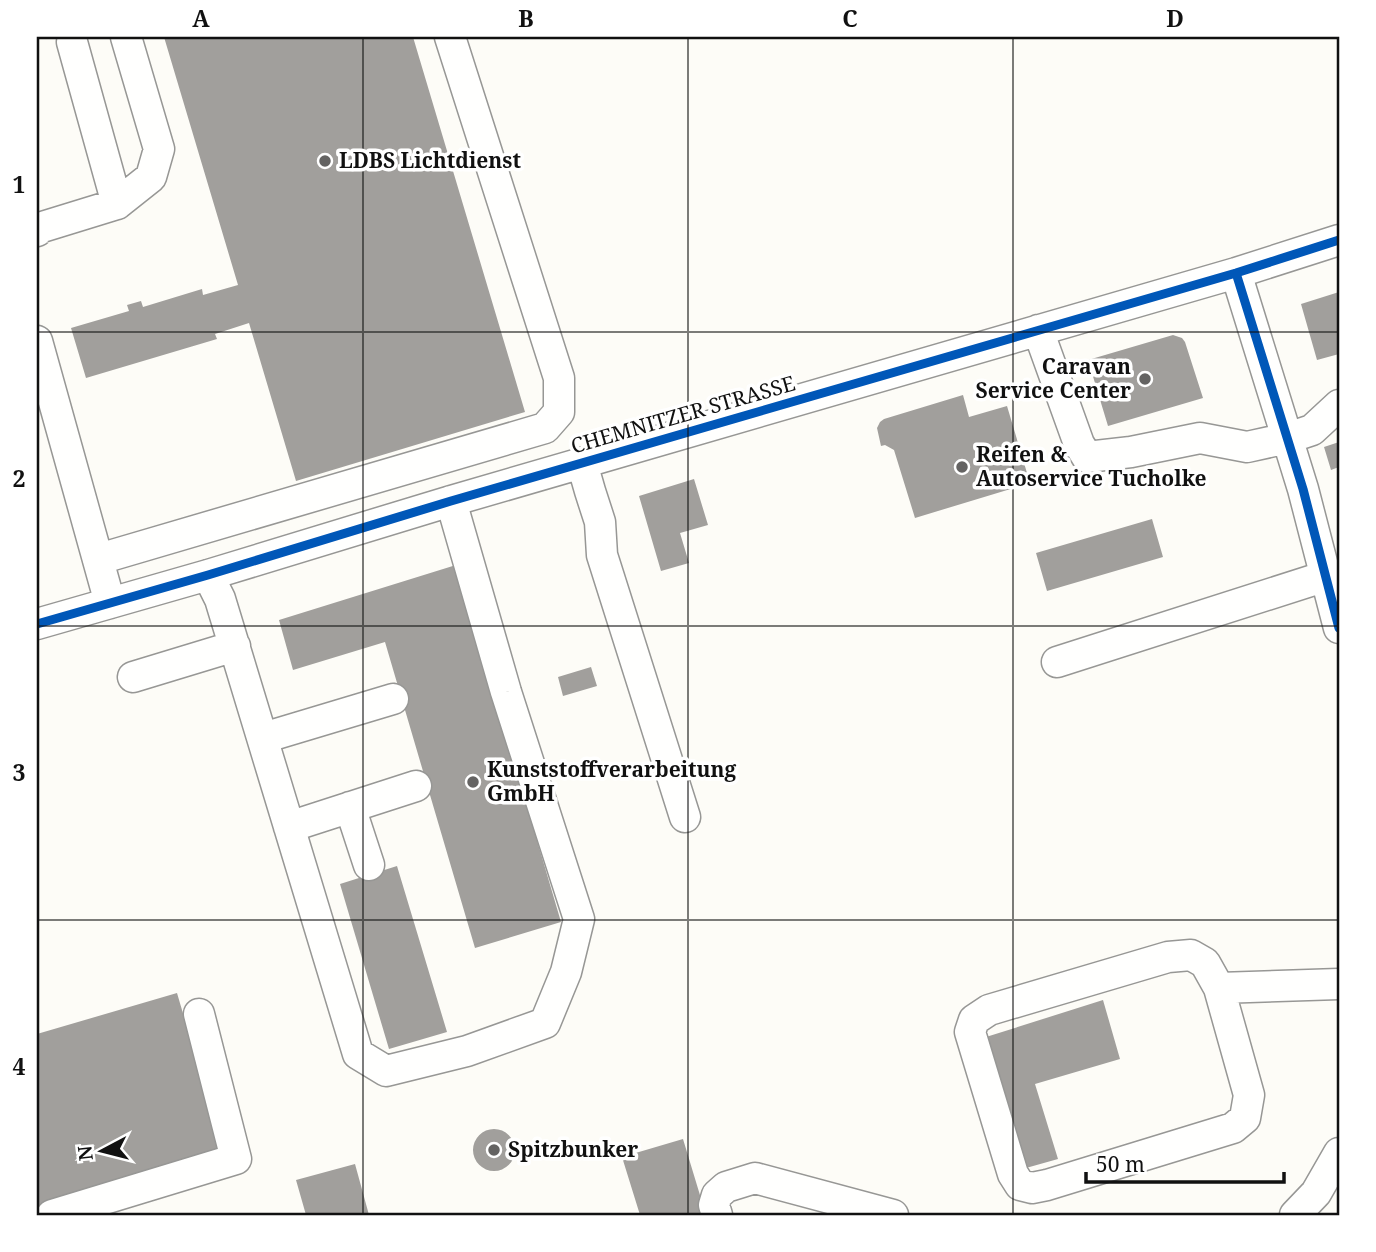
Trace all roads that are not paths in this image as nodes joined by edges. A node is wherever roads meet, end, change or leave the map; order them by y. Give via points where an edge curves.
1 (126, 37) edge
2 (450, 37) edge
3 (72, 42) dead end
4 (117, 204) junction
5 (37, 231) edge
6 (1339, 240) edge
7 (1236, 273) junction
8 (1038, 330) junction
9 (37, 341) edge
10 (1339, 407) edge
11 (1288, 438) junction
12 (582, 463) junction
13 (451, 501) junction
14 (99, 559) junction
15 (208, 575) junction
16 (1326, 576) junction
17 (110, 603) junction
18 (37, 624) edge
19 (1339, 628) edge
20 (234, 646) junction
21 (1056, 662) dead end
22 (133, 677) dead end
23 (393, 699) dead end
24 (262, 738) junction
25 (416, 786) dead end
26 (350, 807) junction
27 (685, 817) dead end
28 (289, 827) junction
29 (369, 865) dead end
30 (1339, 984) edge
31 (1219, 988) junction
32 (199, 1014) dead end
33 (1339, 1153) edge
34 (1328, 1197) edge
35 (52, 1215) edge
36 (717, 1215) edge
37 (893, 1215) edge
38 (1295, 1215) edge

1 - 4 street via 159,149 151,177
2 - 14 street via 559,378 559,412 545,428
3 - 4 street
4 - 5 street
6 - 7 street, CHEMNITZER STRASSE
7 - 8 street, CHEMNITZER STRASSE
7 - 11 street
8 - 11 street via 1087,457 1200,438 1247,447
8 - 12 street, CHEMNITZER STRASSE
9 - 14 street
10 - 11 street via 1312,430
11 - 16 street
12 - 13 street, CHEMNITZER STRASSE
12 - 27 street via 600,522 602,555
13 - 15 street, CHEMNITZER STRASSE
13 - 28 street via 579,919 566,972 545,1023 467,1051 386,1071 358,1054
14 - 17 street
15 - 17 street, CHEMNITZER STRASSE
15 - 20 street
16 - 19 street
16 - 21 street
17 - 18 street, CHEMNITZER STRASSE
20 - 22 street
20 - 24 street
23 - 24 street
24 - 28 street
25 - 26 street
26 - 28 street
26 - 29 street
30 - 31 street
31 - 31 street via 1205,963 1191,955 1168,957 989,1010 974,1020 970,1032 1020,1185 1047,1185 1233,1128 1245,1118 1249,1095
32 - 35 street via 236,1159
33 - 34 street
34 - 38 street
36 - 37 street via 714,1205 726,1186 755,1178

